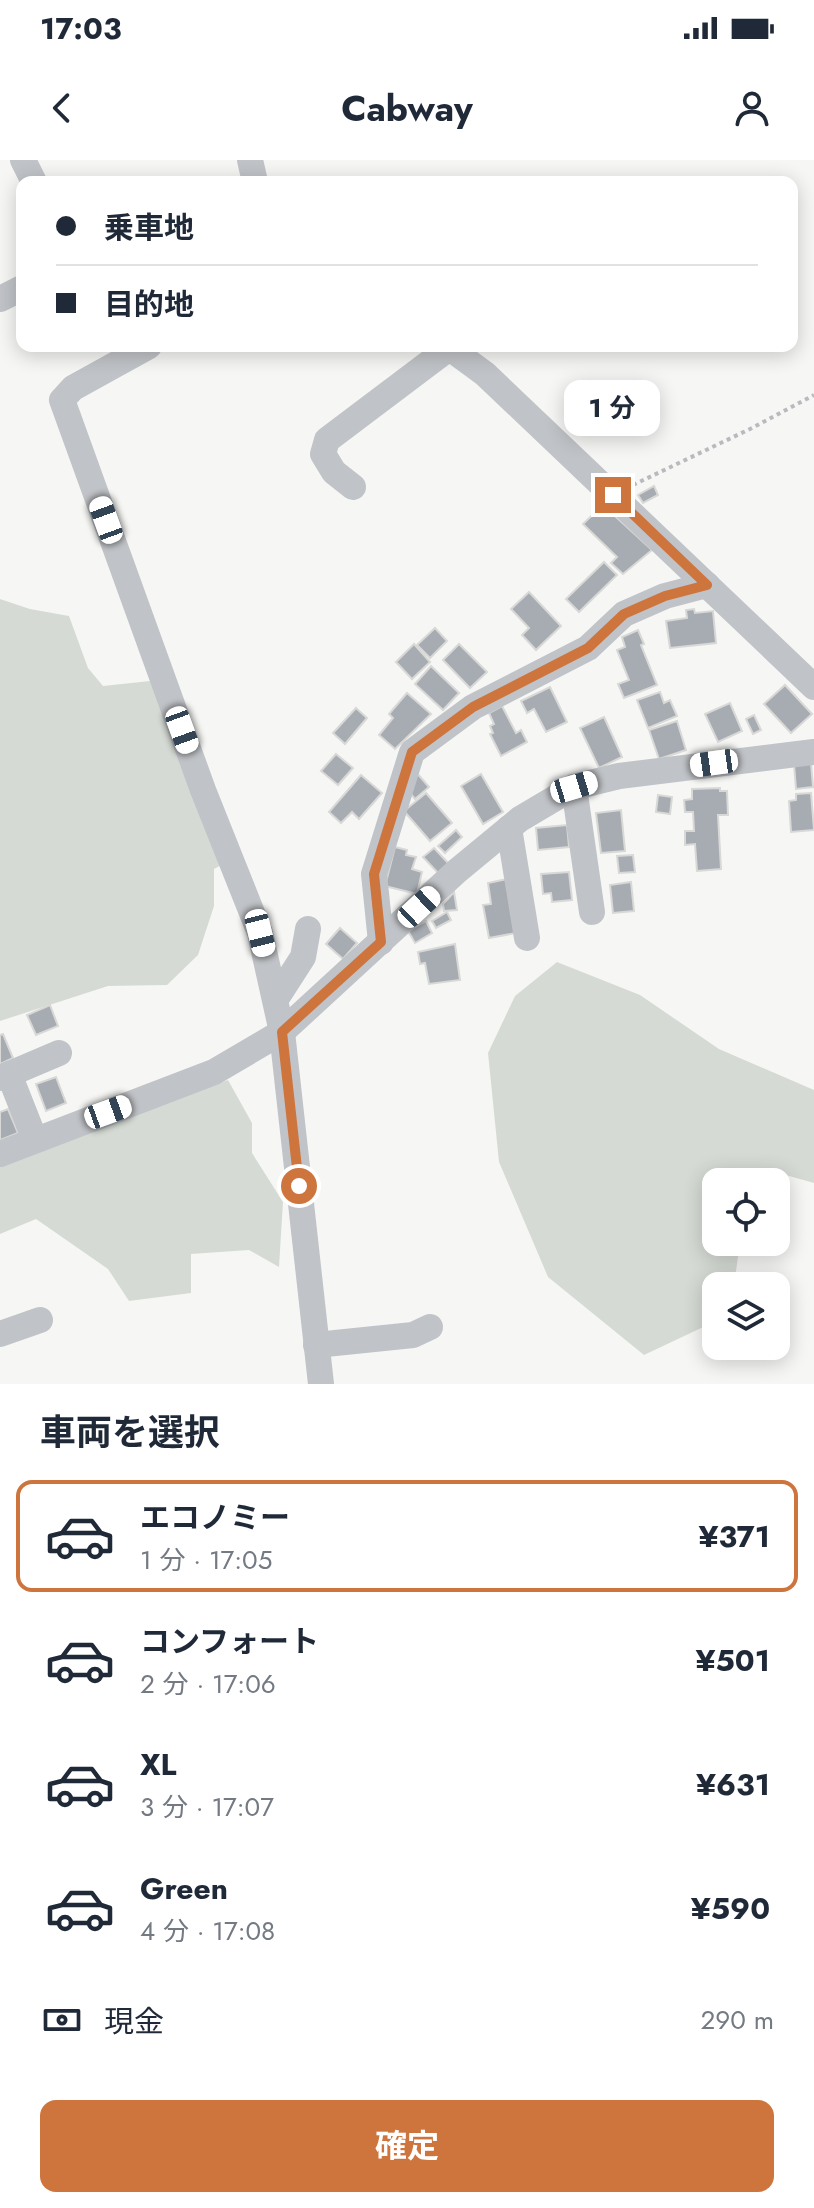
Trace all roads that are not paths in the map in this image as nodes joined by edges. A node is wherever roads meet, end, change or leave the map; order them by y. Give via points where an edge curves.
1 (138, 352) edge
2 (441, 352) edge
3 (455, 352) edge
4 (353, 487) dead end
5 (707, 585) junction
6 (814, 687) edge
7 (814, 752) edge
8 (574, 787) junction
9 (509, 828) junction
10 (592, 912) dead end
11 (308, 929) dead end
12 (527, 938) dead end
13 (381, 942) junction
14 (276, 999) junction
15 (282, 1032) junction
16 (59, 1053) dead end
17 (5, 1076) edge
18 (35, 1140) junction
19 (0, 1154) edge
20 (40, 1320) dead end
21 (430, 1327) dead end
22 (0, 1334) edge
23 (316, 1345) junction
24 (321, 1384) edge

1 - 14 street via 73,388 62,400 260,933
2 - 4 street via 327,440 323,454
3 - 5 street via 485,374
5 - 6 street
5 - 13 street via 624,614 588,648 473,707 412,752 374,874
7 - 8 street via 619,776
8 - 9 street
8 - 10 street
9 - 12 street
9 - 13 street
11 - 14 street via 303,957
13 - 15 street
14 - 15 street
15 - 18 street via 214,1072
15 - 23 street
16 - 17 street
17 - 18 street
18 - 19 street
20 - 22 street
21 - 23 street via 413,1335
23 - 24 street

